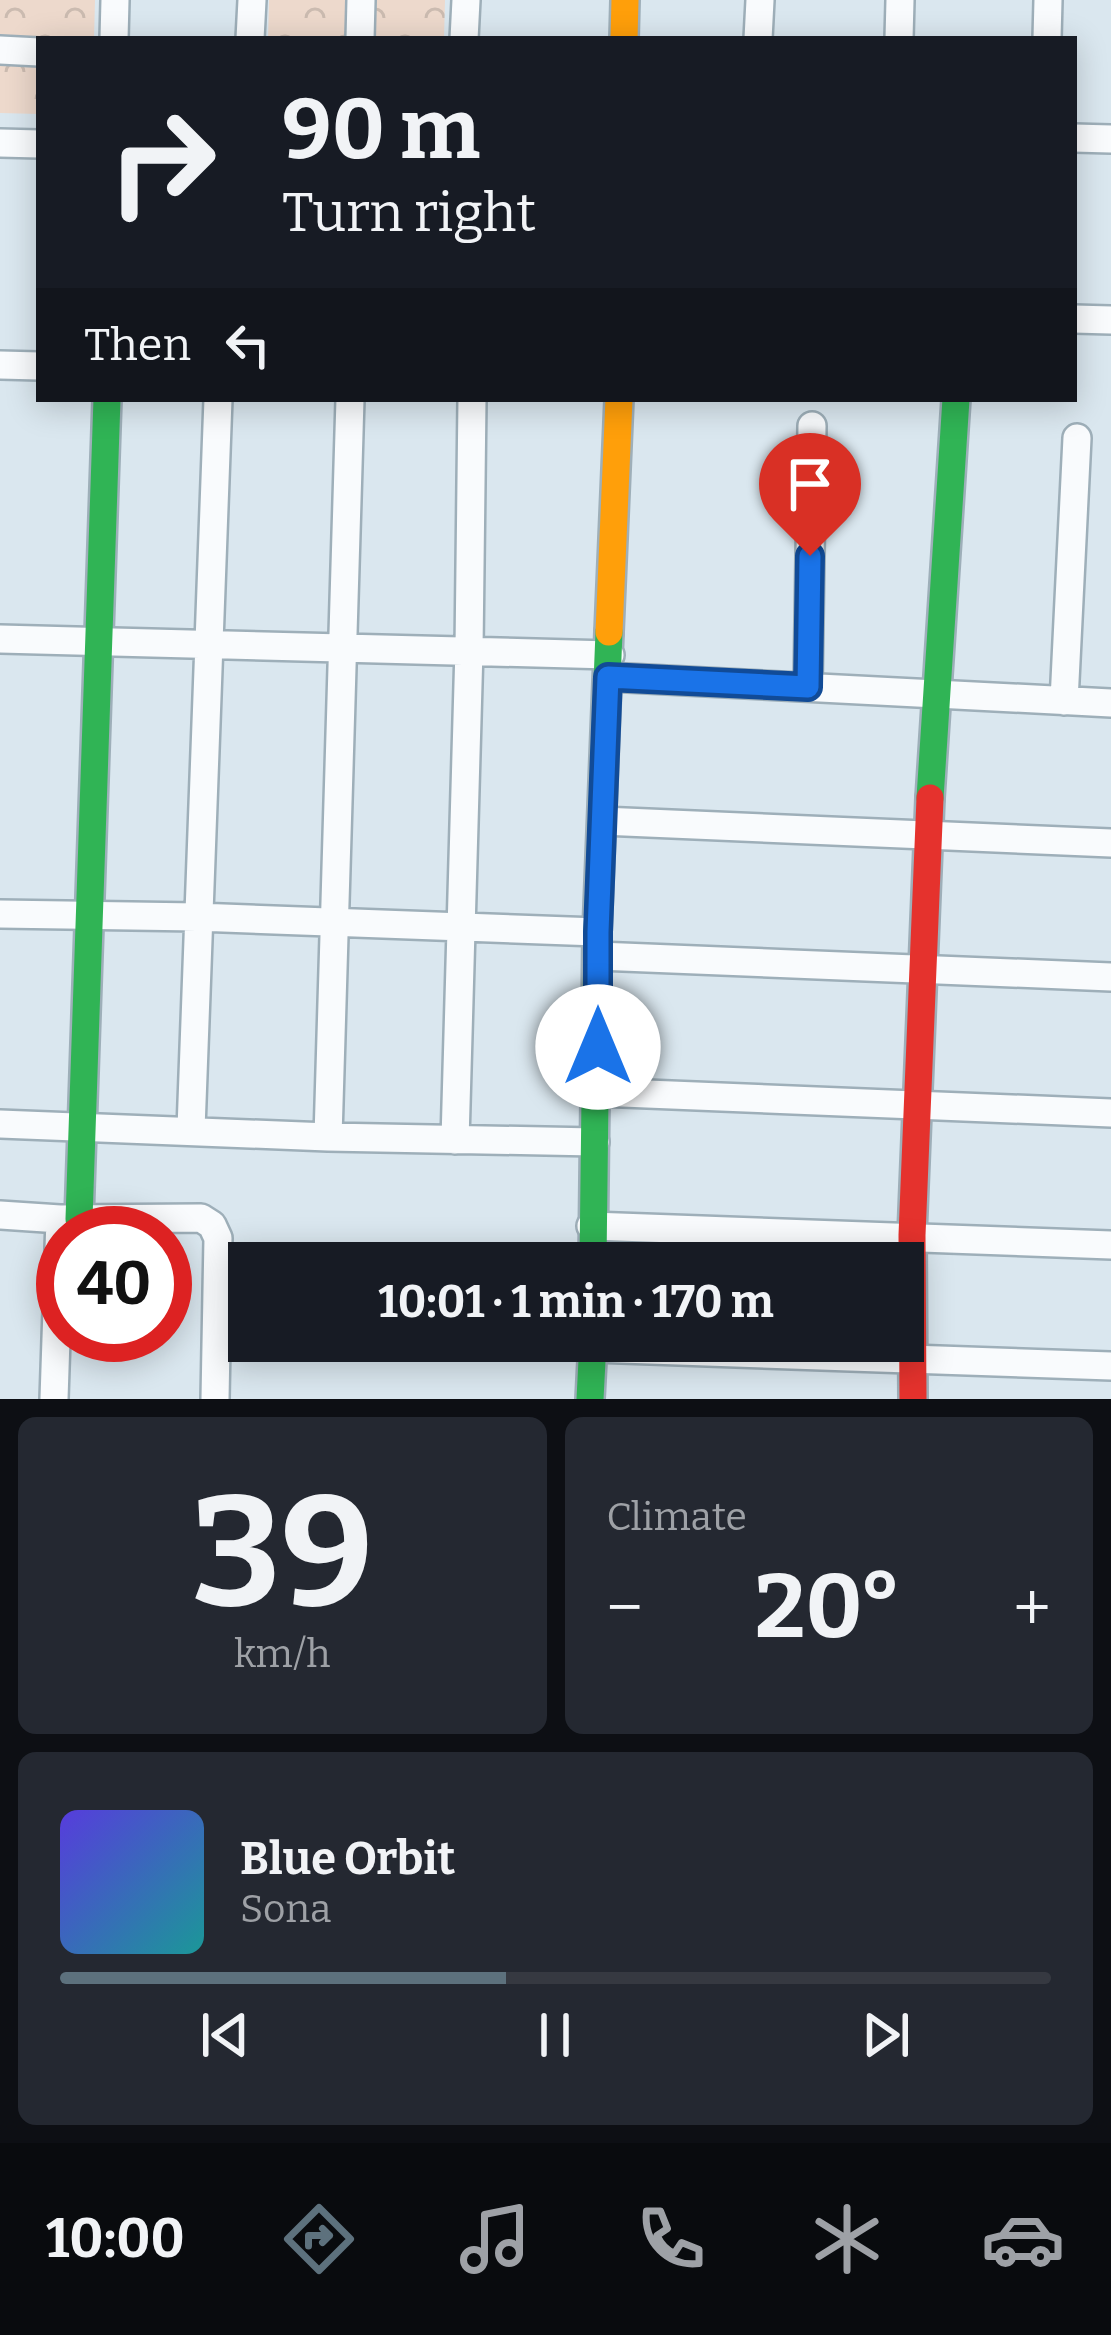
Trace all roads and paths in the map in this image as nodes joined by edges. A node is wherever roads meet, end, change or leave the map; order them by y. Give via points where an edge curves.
1 (115, 0) edge
2 (252, 0) edge
3 (361, 0) edge
4 (466, 0) edge
5 (625, 0) edge
6 (760, 0) edge
7 (900, 0) edge
8 (1048, 0) edge
9 (114, 36) edge
10 (250, 36) edge
11 (360, 36) edge
12 (464, 36) edge
13 (624, 36) edge
14 (758, 36) edge
15 (899, 36) edge
16 (1047, 36) edge
17 (0, 50) edge
18 (36, 52) edge
19 (1077, 138) edge
20 (1111, 139) edge
21 (0, 143) edge
22 (36, 144) edge
23 (1077, 319) edge
24 (1111, 320) edge
25 (0, 365) edge
26 (36, 367) edge
27 (107, 402) edge
28 (218, 402) edge
29 (350, 402) edge
30 (472, 402) edge
31 (619, 402) edge
32 (956, 402) edge
33 (812, 426) dead end
34 (1077, 438) dead end
35 (0, 639) edge
36 (98, 642) junction
37 (210, 645) junction
38 (344, 649) junction
39 (470, 649) junction
40 (609, 666) junction
41 (808, 687) junction
42 (933, 694) junction
43 (1064, 701) junction
44 (1111, 703) edge
45 (602, 821) junction
46 (929, 832) junction
47 (1111, 843) edge
48 (0, 914) edge
49 (88, 914) junction
50 (197, 916) junction
51 (335, 922) junction
52 (461, 926) junction
53 (598, 944) junction
54 (921, 967) junction
55 (1111, 977) edge
56 (598, 1092) junction
57 (917, 1105) junction
58 (1111, 1113) edge
59 (0, 1124) edge
60 (82, 1127) junction
61 (191, 1129) junction
62 (328, 1137) junction
63 (455, 1140) junction
64 (595, 1142) junction
65 (72, 1206) edge
66 (0, 1214) edge
67 (36, 1217) edge
68 (192, 1218) edge
69 (591, 1226) junction
70 (912, 1241) junction
71 (592, 1242) edge
72 (1111, 1246) edge
73 (924, 1358) edge
74 (57, 1362) edge
75 (592, 1362) edge
76 (915, 1362) edge
77 (1111, 1366) edge
78 (54, 1399) edge
79 (215, 1399) edge
80 (590, 1399) edge
81 (913, 1399) edge

1 - 9 street
2 - 10 street
3 - 11 street
4 - 12 street
5 - 13 street
6 - 14 street
7 - 15 street
8 - 16 street
17 - 18 street
19 - 20 street
21 - 22 street
23 - 24 street
25 - 26 street
27 - 36 street
28 - 37 street
29 - 38 street
30 - 39 street
31 - 40 street
32 - 42 street
33 - 41 street
34 - 43 street
35 - 36 street
36 - 37 street
36 - 49 street
37 - 38 street
37 - 50 street
38 - 39 street
38 - 51 street
39 - 40 street
39 - 52 street
40 - 41 street
40 - 45 street
41 - 42 street
42 - 43 street
42 - 46 street
43 - 44 street
45 - 46 street
45 - 53 street
46 - 47 street
46 - 54 street
48 - 49 street
49 - 50 street
49 - 60 street
50 - 51 street
50 - 61 street
51 - 52 street
51 - 62 street
52 - 53 street
52 - 63 street
53 - 54 street
53 - 56 street
54 - 55 street
54 - 57 street
56 - 57 street
56 - 64 street
57 - 58 street
57 - 70 street
59 - 60 street
60 - 61 street
60 - 65 street
61 - 62 street
62 - 63 street
63 - 64 street
64 - 69 street
66 - 67 street
68 - 79 street via 212,1225 218,1238
69 - 70 street
69 - 71 street
70 - 72 street
73 - 77 street
74 - 78 street
75 - 80 street
76 - 81 street

